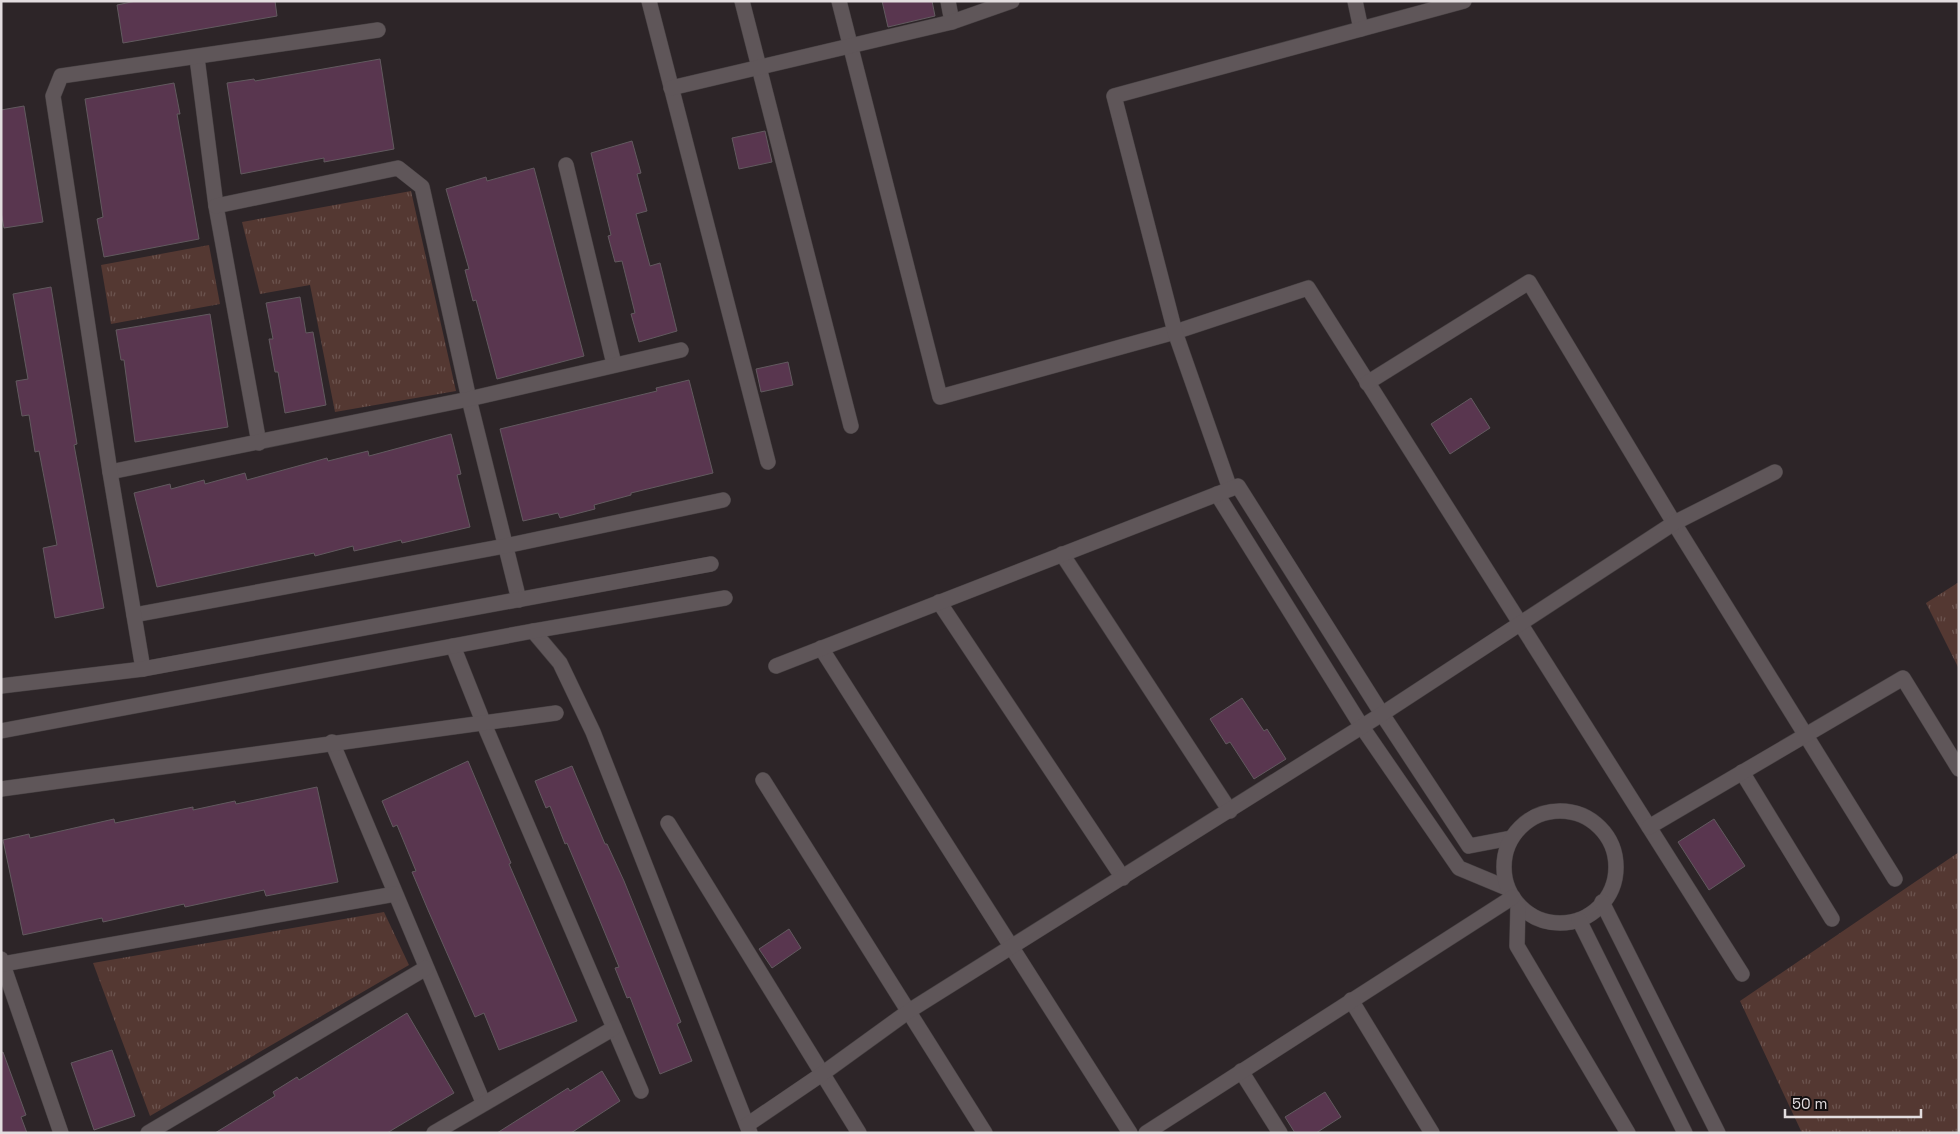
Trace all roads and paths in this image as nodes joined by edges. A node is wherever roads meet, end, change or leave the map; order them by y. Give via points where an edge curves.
1 (649, 1) edge
2 (742, 1) edge
3 (839, 1) edge
4 (948, 1) edge
5 (1012, 1) edge
6 (1355, 1) edge
7 (1464, 1) edge
8 (952, 22) junction
9 (1361, 29) junction
10 (378, 30) dead end
11 (850, 46) junction
12 (197, 58) junction
13 (759, 68) junction
14 (671, 88) junction
15 (566, 165) dead end
16 (216, 206) junction
17 (1175, 332) junction
18 (681, 350) dead end
19 (614, 364) junction
20 (1367, 384) junction
21 (469, 399) junction
22 (851, 426) dead end
23 (259, 443) junction
24 (768, 462) dead end
25 (110, 472) junction
26 (1775, 472) dead end
27 (1223, 491) junction
28 (723, 500) dead end
29 (1674, 523) junction
30 (505, 546) junction
31 (1062, 554) junction
32 (711, 564) dead end
33 (725, 598) dead end
34 (519, 600) junction
35 (939, 602) junction
36 (134, 615) junction
37 (1520, 625) junction
38 (533, 631) junction
39 (453, 646) junction
40 (821, 648) junction
41 (776, 666) dead end
42 (143, 669) junction
43 (1, 686) edge
44 (556, 713) dead end
45 (1382, 714) junction
46 (484, 724) junction
47 (1362, 727) junction
48 (1, 731) edge
49 (1806, 734) junction
50 (332, 742) junction
51 (1959, 769) edge
52 (1742, 772) junction
53 (763, 780) dead end
54 (1, 789) edge
55 (1230, 811) junction
56 (668, 823) dead end
57 (1649, 828) junction
58 (1512, 838) junction
59 (1123, 878) junction
60 (1895, 879) dead end
61 (395, 894) junction
62 (1513, 897) junction
63 (1602, 902) junction
64 (1832, 919) dead end
65 (1579, 920) junction
66 (1012, 947) junction
67 (2, 961) edge
68 (426, 968) junction
69 (1742, 974) dead end
70 (1351, 1000) junction
71 (909, 1011) junction
72 (614, 1028) junction
73 (1241, 1071) junction
74 (822, 1074) junction
75 (641, 1091) dead end
76 (483, 1102) junction
77 (749, 1129) edge
78 (61, 1133) edge
79 (148, 1133) edge
80 (434, 1133) edge
81 (859, 1133) edge
82 (985, 1133) edge
83 (1130, 1133) edge
84 (1146, 1133) edge
85 (1280, 1133) edge
86 (1432, 1133) edge
87 (1628, 1133) edge
88 (1686, 1133) edge
89 (1718, 1133) edge

1 - 14 street
2 - 13 street
3 - 11 street
4 - 8 street
5 - 8 street
6 - 9 street
7 - 9 street
8 - 11 street
9 - 17 street via 1114,96
10 - 12 street
11 - 13 street
11 - 17 street via 940,398
12 - 16 street
12 - 25 street via 61,76 53,96
13 - 14 street
13 - 22 street
14 - 24 street
15 - 19 street
16 - 21 street via 398,168 422,186
16 - 23 street
17 - 20 street via 1308,288
17 - 27 street
18 - 19 street
19 - 21 street
20 - 29 street via 1529,282
20 - 37 street
21 - 23 street
21 - 30 street
23 - 25 street
25 - 36 street
26 - 29 street
27 - 31 street
27 - 45 street via 1238,486
27 - 47 street
28 - 30 street
29 - 37 street
29 - 49 street
30 - 34 street
30 - 36 street
31 - 35 street
31 - 55 street
32 - 34 street
33 - 38 street
34 - 42 street
35 - 40 street
35 - 59 street
36 - 42 street
37 - 45 street
37 - 57 street
38 - 39 street
38 - 77 street via 560,663 593,732
39 - 46 street
39 - 48 street
40 - 41 street
40 - 66 street
42 - 43 street
44 - 46 street
45 - 47 street
45 - 58 street via 1469,846
46 - 50 street
46 - 72 street
47 - 55 street
47 - 62 street via 1459,868
49 - 51 street via 1903,678
49 - 52 street
49 - 60 street
50 - 54 street
50 - 61 street
52 - 57 street
52 - 64 street
53 - 71 street
55 - 59 street
56 - 74 street
57 - 69 street
58 - 62 street via 1504,856 1503,869
58 - 63 street via 1524,824 1542,814 1564,811 1583,816 1599,827 1610,842 1616,861 1615,876
59 - 66 street
61 - 67 street
61 - 68 street
62 - 65 street via 1533,917 1560,923
62 - 70 street
62 - 87 street via 1517,946
63 - 65 street via 1596,910
63 - 89 street
65 - 88 street
66 - 71 street
66 - 83 street
67 - 78 street
68 - 76 street
68 - 79 street
70 - 73 street
70 - 86 street
71 - 74 street
71 - 82 street
72 - 75 street
72 - 76 street
73 - 84 street
73 - 85 street
74 - 77 street
74 - 81 street
76 - 80 street

